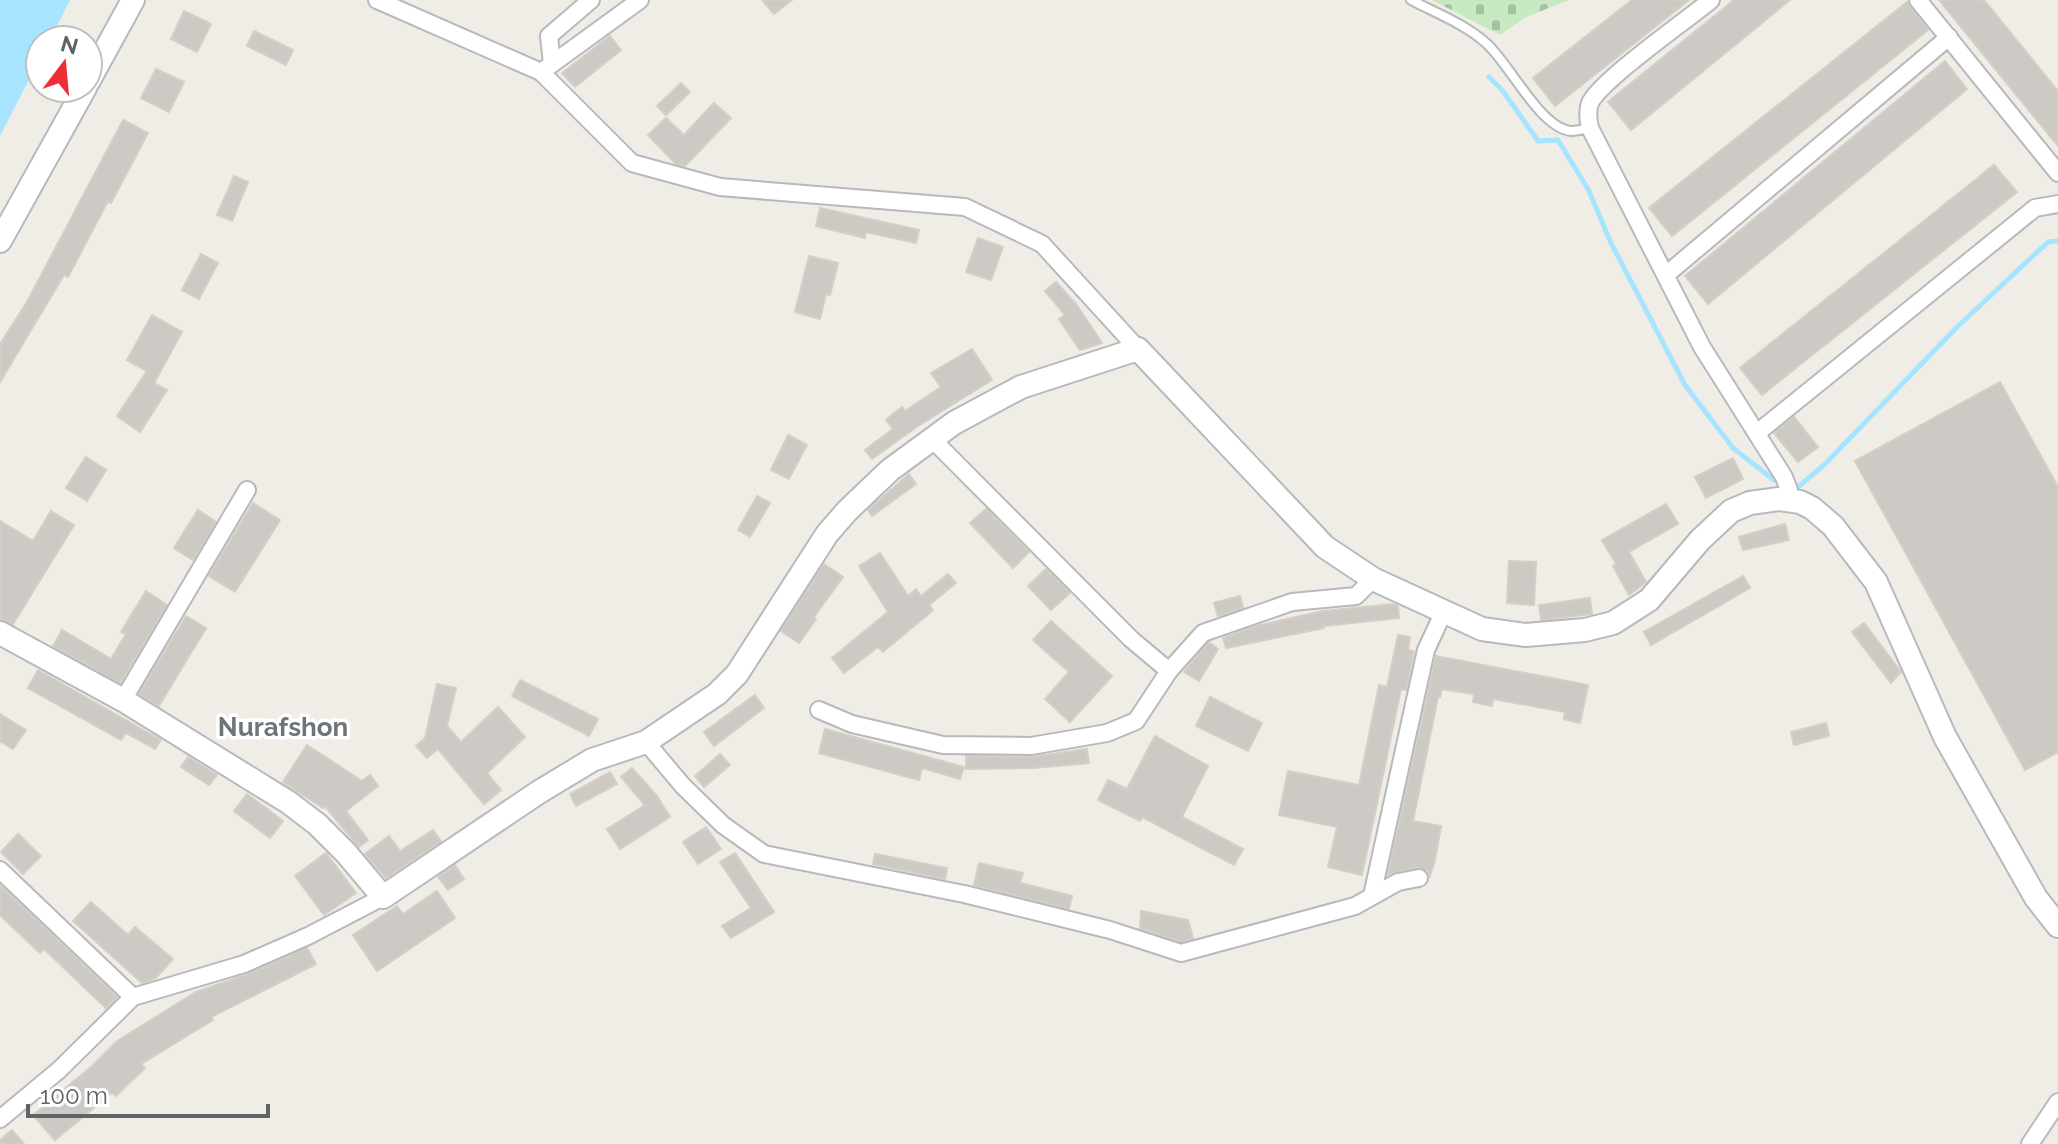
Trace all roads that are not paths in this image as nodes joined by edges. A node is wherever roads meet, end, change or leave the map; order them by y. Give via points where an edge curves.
1 (133, 0) edge
2 (377, 0) edge
3 (591, 0) edge
4 (640, 0) edge
5 (1411, 0) edge
6 (1711, 0) edge
7 (1918, 0) edge
8 (1949, 37) junction
9 (104, 53) edge
10 (546, 68) junction
11 (76, 104) edge
12 (1590, 128) junction
13 (2058, 173) edge
14 (2058, 204) edge
15 (0, 241) edge
16 (1667, 274) junction
17 (1138, 349) junction
18 (1757, 433) junction
19 (932, 439) junction
20 (1787, 489) junction
21 (247, 490) dead end
22 (1373, 579) junction
23 (1444, 611) junction
24 (0, 633) edge
25 (1169, 671) junction
26 (123, 700) junction
27 (819, 710) dead end
28 (646, 742) junction
29 (0, 870) edge
30 (1419, 878) dead end
31 (1372, 896) junction
32 (383, 897) junction
33 (2058, 926) edge
34 (133, 997) junction
35 (2058, 1102) edge
36 (0, 1119) edge
37 (2030, 1144) edge

1 - 9 street
2 - 10 street
3 - 10 street via 549,36
4 - 10 street
5 - 12 lane via 1484,41 1547,119 1570,131
6 - 12 street via 1596,94 1589,106
7 - 8 street
8 - 13 street
8 - 16 street
10 - 17 street via 632,163 720,187 965,207 1042,244
11 - 15 street
12 - 16 street
14 - 18 street via 2035,208
16 - 18 street via 1702,347
17 - 19 street via 1021,387
17 - 22 street via 1311,535
18 - 20 street
19 - 25 street
19 - 28 street via 868,490 827,534 728,685
20 - 23 street via 1723,517 1660,590 1613,623 1511,635 1482,629
20 - 33 street via 1824,516 1876,582 1945,737 2036,898
21 - 26 street
22 - 23 street
22 - 25 street via 1356,596 1292,602 1203,633
23 - 31 street via 1426,650
24 - 26 street
25 - 27 street via 1136,721 1107,733 1031,746 943,745 852,724
26 - 32 street via 288,802 317,824
28 - 31 street via 723,825 764,854 978,898 1181,953 1355,906
28 - 32 street via 592,760
29 - 34 street
30 - 31 street
32 - 34 street via 244,964
34 - 36 street
35 - 37 street

